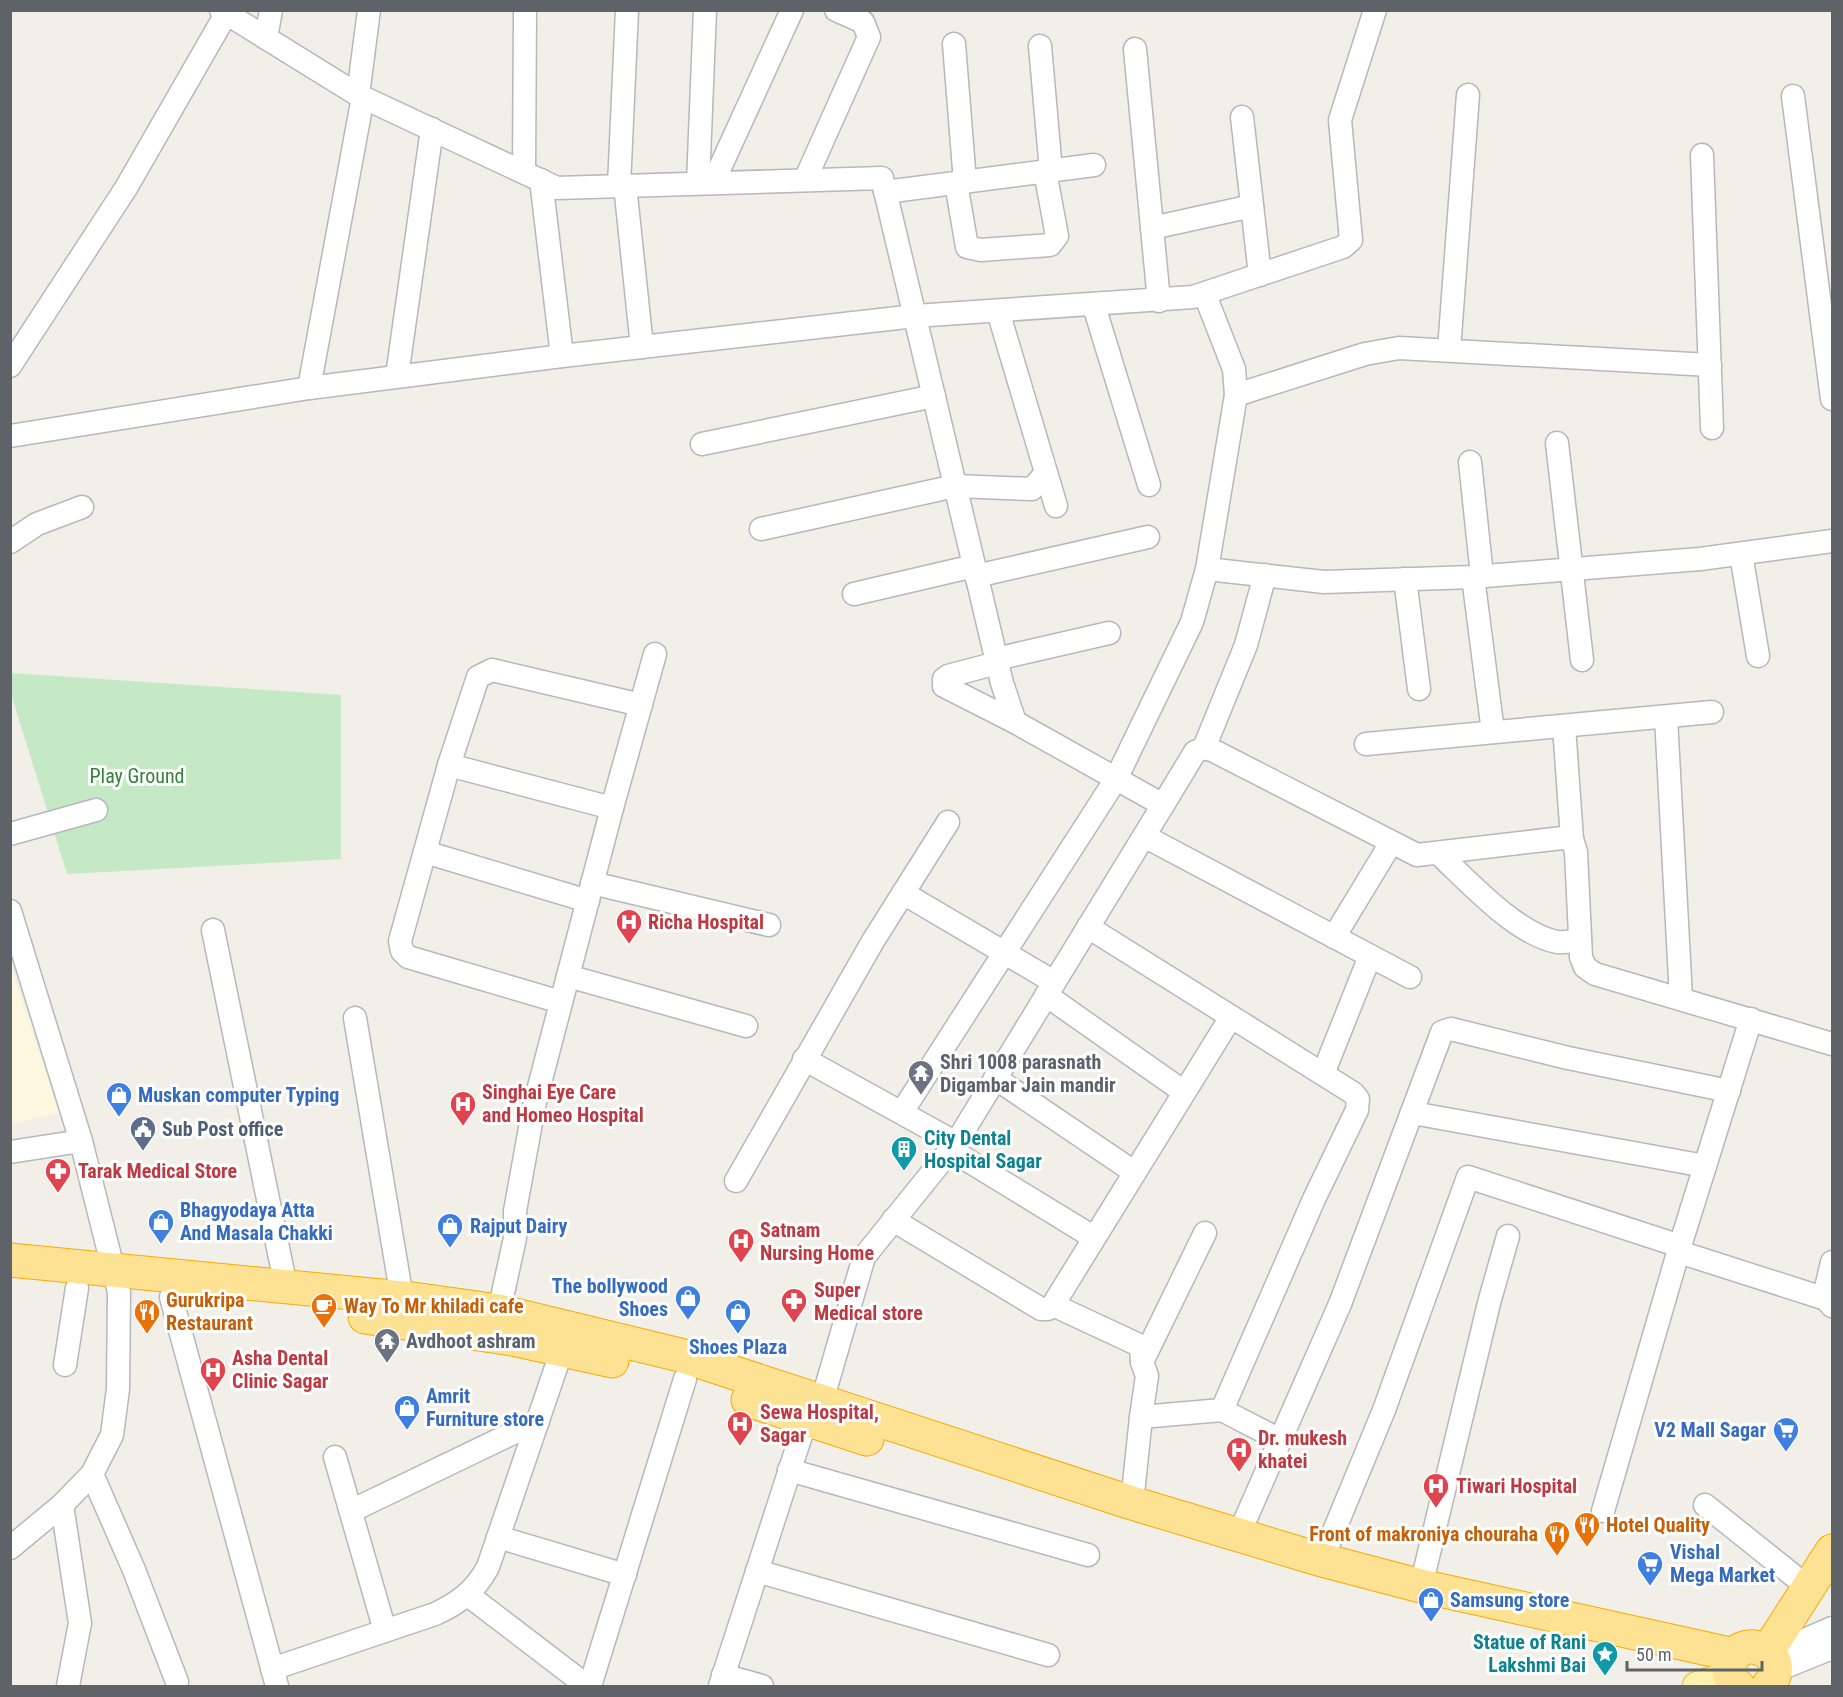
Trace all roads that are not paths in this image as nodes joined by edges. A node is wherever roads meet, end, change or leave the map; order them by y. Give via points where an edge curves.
1 (271, 10) edge
2 (369, 10) edge
3 (525, 10) edge
4 (627, 10) edge
5 (705, 10) edge
6 (792, 10) edge
7 (836, 10) edge
8 (1375, 10) edge
9 (224, 12) edge
10 (266, 38) junction
11 (954, 44) dead end
12 (1040, 46) dead end
13 (1135, 49) dead end
14 (1468, 94) dead end
15 (361, 96) junction
16 (1793, 96) dead end
17 (1242, 117) dead end
18 (432, 129) junction
19 (1702, 154) dead end
20 (1094, 165) dead end
21 (1048, 171) junction
22 (532, 176) junction
23 (806, 180) junction
24 (961, 182) junction
25 (706, 183) junction
26 (622, 185) junction
27 (885, 192) junction
28 (1252, 206) junction
29 (1152, 228) junction
30 (1260, 275) junction
31 (1205, 295) junction
32 (1159, 301) junction
33 (1094, 306) junction
34 (998, 311) junction
35 (915, 316) junction
36 (642, 347) junction
37 (1449, 350) junction
38 (562, 356) junction
39 (1710, 365) junction
40 (10, 366) edge
41 (397, 376) junction
42 (309, 388) junction
43 (1236, 395) junction
44 (934, 396) junction
45 (1833, 399) edge
46 (1712, 428) dead end
47 (10, 436) edge
48 (1557, 443) dead end
49 (702, 444) dead end
50 (1470, 462) dead end
51 (1046, 472) junction
52 (1149, 485) dead end
53 (955, 486) junction
54 (1056, 506) dead end
55 (82, 507) dead end
56 (761, 529) dead end
57 (1148, 537) dead end
58 (1833, 541) edge
59 (10, 542) edge
60 (1741, 554) junction
61 (1207, 568) junction
62 (1572, 570) junction
63 (975, 571) junction
64 (1265, 575) junction
65 (1478, 576) junction
66 (1405, 579) junction
67 (854, 594) dead end
68 (1109, 633) dead end
69 (655, 654) dead end
70 (1758, 656) dead end
71 (1582, 660) dead end
72 (996, 661) junction
73 (1419, 689) dead end
74 (641, 705) junction
75 (1712, 712) dead end
76 (1666, 717) junction
77 (1015, 722) junction
78 (1564, 726) junction
79 (1493, 732) junction
80 (1366, 744) dead end
81 (1204, 748) junction
82 (449, 765) junction
83 (1116, 779) junction
84 (1163, 805) junction
85 (612, 808) junction
86 (96, 810) dead end
87 (948, 822) dead end
88 (10, 834) edge
89 (1144, 836) junction
90 (1572, 839) junction
91 (1391, 843) junction
92 (425, 852) junction
93 (1439, 854) junction
94 (590, 892) junction
95 (903, 893) junction
96 (10, 911) edge
97 (769, 925) dead end
98 (1088, 927) junction
99 (213, 930) dead end
100 (1334, 937) junction
101 (1580, 940) junction
102 (1004, 953) junction
103 (1371, 956) junction
104 (568, 976) junction
105 (1410, 977) dead end
106 (1050, 989) junction
107 (1681, 998) junction
108 (561, 1002) junction
109 (1231, 1017) junction
110 (356, 1018) dead end
111 (1751, 1019) junction
112 (746, 1026) dead end
113 (1833, 1044) edge
114 (804, 1059) junction
115 (1323, 1074) junction
116 (995, 1078) junction
117 (1729, 1091) junction
118 (1184, 1092) junction
119 (902, 1112) junction
120 (1413, 1113) junction
121 (81, 1141) junction
122 (953, 1147) junction
123 (10, 1152) edge
124 (1705, 1166) junction
125 (1134, 1172) junction
126 (736, 1181) dead end
127 (893, 1220) junction
128 (1205, 1233) dead end
129 (1508, 1236) dead end
130 (1093, 1237) junction
131 (1679, 1249) junction
132 (10, 1260) edge
133 (1833, 1262) edge
134 (117, 1281) junction
135 (10, 1282) edge
136 (286, 1287) junction
137 (77, 1288) junction
138 (171, 1297) junction
139 (402, 1298) junction
140 (1829, 1302) edge
141 (1053, 1305) junction
142 (499, 1311) junction
143 (562, 1350) junction
144 (1142, 1362) junction
145 (65, 1365) dead end
146 (685, 1379) junction
147 (814, 1410) junction
148 (1222, 1410) junction
149 (1142, 1417) junction
150 (538, 1421) junction
151 (1280, 1440) junction
152 (335, 1457) dead end
153 (789, 1470) junction
154 (92, 1474) junction
155 (1132, 1503) junction
156 (62, 1505) junction
157 (1705, 1505) dead end
158 (351, 1511) junction
159 (1603, 1511) dead end
160 (1239, 1534) junction
161 (498, 1537) junction
162 (10, 1548) edge
163 (1833, 1551) edge
164 (1088, 1556) dead end
165 (1322, 1560) junction
166 (757, 1571) junction
167 (625, 1575) junction
168 (1421, 1586) junction
169 (1809, 1588) junction
170 (468, 1595) junction
171 (1833, 1628) edge
172 (385, 1631) junction
173 (1833, 1648) edge
174 (1048, 1655) dead end
175 (1733, 1671) edge
176 (1772, 1671) edge
177 (275, 1678) edge
178 (722, 1681) edge
179 (177, 1682) dead end
180 (582, 1685) edge
181 (68, 1686) edge
182 (762, 1686) edge
183 (1697, 1686) edge

1 - 10 street
2 - 15 street
3 - 22 street
4 - 26 street
5 - 25 street
6 - 25 street
7 - 23 street via 863,22 869,37
8 - 30 street via 1340,120 1351,240 1343,247
9 - 10 street
9 - 40 street via 126,188
10 - 15 street
11 - 24 street
12 - 21 street
13 - 29 street
14 - 37 street
15 - 18 street
15 - 42 street
16 - 45 street
17 - 28 street
18 - 22 street
18 - 41 street
19 - 39 street
20 - 21 street
21 - 24 street
21 - 24 street via 1057,236 1050,245 981,250 967,247
22 - 26 street via 557,188
22 - 38 street
23 - 25 street
23 - 27 street via 882,178
24 - 27 street
25 - 26 street
26 - 36 street
27 - 35 street
28 - 29 street
28 - 30 street
29 - 32 street
30 - 31 street
31 - 32 street
31 - 43 street via 1234,369
32 - 33 street
33 - 34 street
33 - 52 street
34 - 35 street
34 - 51 street
35 - 36 street
35 - 44 street
36 - 38 street
37 - 39 street
37 - 43 street via 1399,348 1365,354
38 - 41 street
39 - 46 street
41 - 42 street
42 - 47 street
43 - 61 street
44 - 49 street
44 - 53 street
48 - 62 street
50 - 65 street
51 - 53 street via 1032,489
51 - 54 street
53 - 56 street
53 - 63 street
55 - 59 street via 37,524
57 - 63 street
58 - 60 street
60 - 62 street
60 - 70 street
61 - 64 street
61 - 83 street via 1192,622
62 - 65 street
62 - 71 street
63 - 67 street
63 - 72 street
64 - 66 street via 1324,582
64 - 81 street via 1246,645
65 - 66 street
65 - 79 street
66 - 73 street
68 - 72 street
69 - 74 street
72 - 77 street
72 - 77 street via 948,676 944,686
74 - 82 street via 492,670 484,672 478,677
74 - 85 street
75 - 76 street
76 - 78 street
76 - 107 street
77 - 83 street
78 - 79 street
78 - 90 street
79 - 80 street
81 - 84 street via 1195,752
81 - 91 street
82 - 85 street
82 - 92 street
83 - 84 street
83 - 102 street
84 - 89 street
85 - 94 street
86 - 88 street
87 - 95 street
89 - 98 street
89 - 100 street
90 - 93 street
90 - 101 street
91 - 93 street via 1417,855
91 - 100 street
92 - 94 street
92 - 108 street via 400,941 402,951 408,957
93 - 101 street via 1499,910 1542,937 1559,942
94 - 97 street
94 - 104 street
95 - 102 street
95 - 114 street
96 - 121 street
98 - 106 street
98 - 109 street
99 - 136 street
100 - 103 street
101 - 107 street via 1581,957 1593,973
102 - 106 street
102 - 119 street
103 - 105 street
103 - 115 street
104 - 108 street
104 - 112 street
106 - 116 street
106 - 118 street
107 - 111 street
108 - 142 street via 534,1106 515,1211 515,1238
109 - 115 street
109 - 118 street
110 - 139 street
111 - 113 street
111 - 117 street
114 - 119 street
114 - 126 street
115 - 148 street via 1353,1093 1358,1100 1357,1110
116 - 122 street
116 - 125 street
117 - 120 street via 1452,1029 1442,1032 1437,1040
117 - 124 street
118 - 125 street
119 - 122 street
120 - 124 street
120 - 151 street via 1340,1304
121 - 123 street
121 - 134 street
122 - 127 street
122 - 130 street
124 - 131 street
125 - 130 street
127 - 141 street via 1041,1309
127 - 147 street via 864,1257
128 - 144 street
129 - 168 street
130 - 141 street
131 - 140 street
131 - 159 street
131 - 165 street via 1468,1177 1384,1410
132 - 134 highway
133 - 140 street via 1826,1287
134 - 136 highway
134 - 137 highway
134 - 138 highway
134 - 154 street via 116,1414 112,1435
135 - 137 highway
136 - 139 highway
137 - 145 street
138 - 143 highway via 429,1325
138 - 177 street
139 - 142 highway
141 - 144 street via 1141,1346
142 - 147 highway via 680,1355
143 - 146 highway
143 - 150 street
144 - 149 street via 1148,1377
146 - 147 highway
146 - 167 street
147 - 153 street
147 - 155 highway
147 - 175 highway via 1248,1555 1487,1619
148 - 149 street
148 - 151 street
149 - 155 street
150 - 158 street
150 - 161 street
151 - 160 street
152 - 158 street
153 - 164 street
153 - 166 street
154 - 156 street
154 - 179 street
155 - 160 highway
156 - 162 street
156 - 181 street via 80,1623
157 - 169 street
158 - 172 street
160 - 165 highway
161 - 167 street
161 - 170 street via 480,1583
163 - 169 highway
165 - 168 highway
166 - 174 street
166 - 178 street
167 - 180 street
168 - 175 highway
169 - 176 highway
170 - 172 street via 435,1614
170 - 180 street
171 - 176 street
172 - 177 street
173 - 176 street
175 - 176 highway via 1740,1650 1754,1647
175 - 183 main road
178 - 182 street

